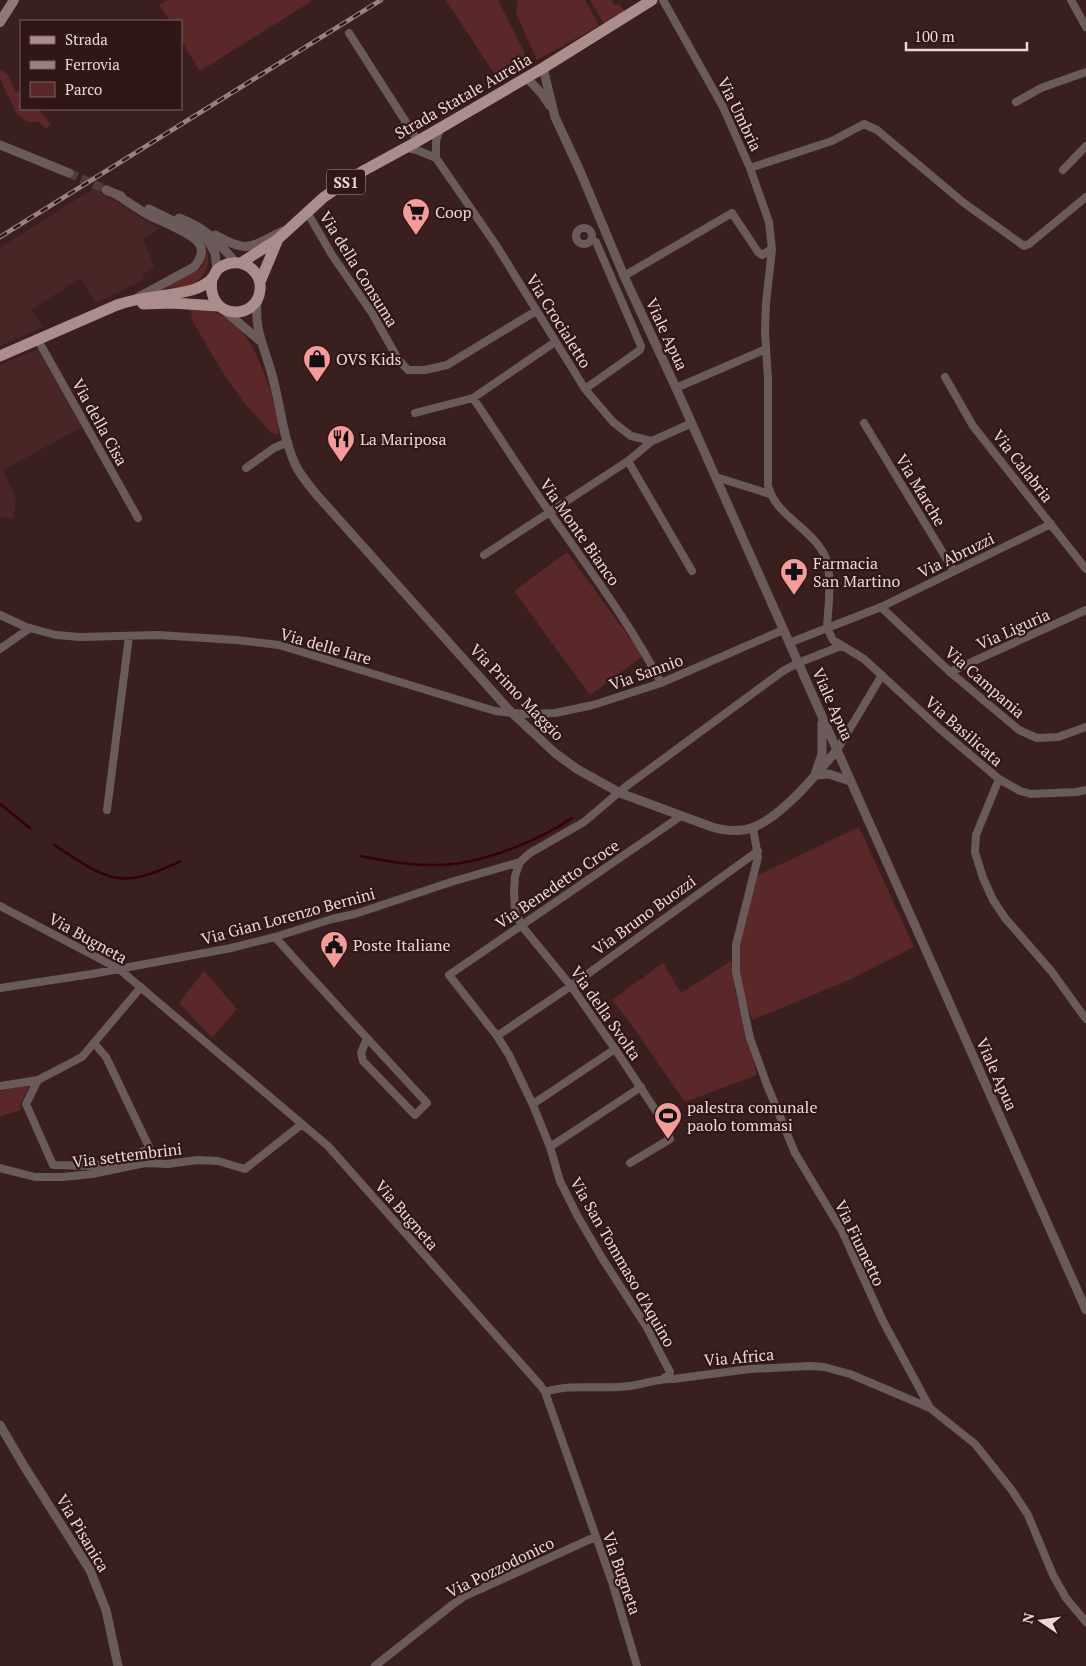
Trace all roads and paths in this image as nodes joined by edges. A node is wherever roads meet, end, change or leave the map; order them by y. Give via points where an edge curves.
1 (14, 0) edge
2 (652, 0) edge
3 (663, 0) edge
4 (1071, 0) edge
5 (0, 22) edge
6 (1086, 27) edge
7 (349, 33) dead end
8 (543, 68) junction
9 (1086, 72) edge
10 (526, 78) junction
11 (1016, 102) dead end
12 (552, 110) junction
13 (440, 129) junction
14 (418, 142) junction
15 (2, 145) edge
16 (1086, 146) edge
17 (405, 148) junction
18 (436, 158) junction
19 (750, 168) junction
20 (1063, 170) dead end
21 (69, 173) tunnel mouth
22 (106, 190) tunnel mouth
23 (117, 195) junction
24 (1086, 197) edge
25 (152, 210) junction
26 (308, 212) junction
27 (294, 225) junction
28 (204, 230) junction
29 (278, 238) junction
30 (592, 240) dead end
31 (772, 249) junction
32 (238, 263) junction
33 (214, 274) junction
34 (624, 276) junction
35 (260, 282) junction
36 (136, 298) junction
37 (257, 301) junction
38 (117, 305) junction
39 (222, 308) junction
40 (536, 312) junction
41 (38, 340) junction
42 (260, 340) junction
43 (555, 342) junction
44 (766, 348) junction
45 (0, 356) edge
46 (945, 377) dead end
47 (676, 388) junction
48 (585, 390) junction
49 (474, 398) junction
50 (415, 413) dead end
51 (692, 423) junction
52 (864, 424) dead end
53 (652, 440) junction
54 (288, 442) junction
55 (628, 461) junction
56 (246, 468) dead end
57 (716, 477) junction
58 (770, 494) junction
59 (549, 512) junction
60 (138, 518) dead end
61 (1051, 524) junction
62 (484, 555) dead end
63 (1086, 569) edge
64 (692, 571) dead end
65 (954, 572) junction
66 (881, 607) junction
67 (1086, 610) edge
68 (0, 616) edge
69 (30, 628) junction
70 (827, 628) junction
71 (783, 630) junction
72 (128, 636) junction
73 (789, 643) junction
74 (841, 646) junction
75 (0, 649) edge
76 (798, 663) junction
77 (950, 672) junction
78 (882, 674) junction
79 (661, 683) junction
80 (511, 712) junction
81 (821, 716) junction
82 (1086, 727) edge
83 (836, 750) junction
84 (815, 775) junction
85 (999, 779) junction
86 (850, 781) junction
87 (1086, 790) edge
88 (620, 793) junction
89 (107, 810) dead end
90 (681, 816) junction
91 (753, 828) junction
92 (758, 851) junction
93 (520, 862) junction
94 (0, 906) edge
95 (521, 925) junction
96 (275, 937) junction
97 (119, 969) junction
98 (449, 976) joint
99 (571, 986) junction
100 (141, 987) junction
101 (0, 988) edge
102 (1086, 1019) edge
103 (497, 1036) junction
104 (368, 1038) junction
105 (94, 1043) junction
106 (615, 1049) junction
107 (38, 1080) junction
108 (0, 1086) edge
109 (641, 1087) junction
110 (533, 1104) junction
111 (302, 1124) junction
112 (550, 1147) junction
113 (630, 1163) dead end
114 (0, 1168) edge
115 (1086, 1310) edge
116 (664, 1378) junction
117 (545, 1392) junction
118 (930, 1408) junction
119 (0, 1426) edge
120 (595, 1537) junction
121 (1086, 1622) edge
122 (118, 1666) edge
123 (374, 1666) edge
124 (637, 1666) edge

1 - 5 main road
2 - 8 main road, Strada Statale Aurelia / SS1
3 - 19 street, Via Umbria via 723,107
4 - 6 street
7 - 14 street
8 - 10 main road, Strada Statale Aurelia / SS1
8 - 12 street, Viale Apua
9 - 11 street via 1041,88
10 - 12 street, Viale Apua
10 - 13 main road, Strada Statale Aurelia / SS1
12 - 34 street, Viale Apua
13 - 14 main road, Strada Statale Aurelia / SS1
13 - 18 street
14 - 17 main road, Strada Statale Aurelia / SS1
15 - 21 street
16 - 20 street
17 - 18 street
17 - 26 main road, Strada Statale Aurelia / SS1 via 363,171
18 - 40 street, Via Crocialetto via 496,244
19 - 24 street via 832,141 864,124 877,130 964,203 1024,246
19 - 31 street, Via Umbria via 769,222
22 - 23 street
23 - 25 street
23 - 36 street via 146,214 193,237 200,245 201,251 194,267
25 - 28 street via 194,223
25 - 33 street via 206,237 215,253
26 - 27 main road, Strada Statale Aurelia / SS1
26 - 40 street, Via della Consuma via 332,255 408,370 425,370 447,364
27 - 28 street, Strada Statale Aurelia via 255,245 242,248
27 - 29 main road, Strada Statale Aurelia / SS1
28 - 32 street
29 - 32 main road, Strada Statale Aurelia / SS1
29 - 35 main road, Strada Statale Aurelia
30 - 48 street via 596,242 641,346 640,350
31 - 34 street via 762,255 758,252 732,213
31 - 44 street, Via Umbria via 766,303
32 - 33 main road via 225,264
32 - 35 main road via 250,267
33 - 36 main road via 200,287
33 - 39 main road via 210,288 212,298
34 - 47 street, Viale Apua
35 - 37 main road
36 - 38 main road
37 - 39 main road via 248,309 237,312
37 - 42 street, Via Primo Maggio
38 - 39 main road via 172,303
38 - 41 main road
39 - 42 street
40 - 43 street, Via Crocialetto
41 - 45 main road
41 - 60 street, Via della Cisa
42 - 54 street, Via Primo Maggio
43 - 48 street, Via Crocialetto
43 - 49 street
44 - 47 street
44 - 58 street, Via Umbria
46 - 61 street, Via Calabria via 974,426
47 - 51 street, Viale Apua
48 - 53 street, Via Crocialetto via 613,422 631,436
49 - 50 street
49 - 59 street, Via Monte Bianco
51 - 53 street
51 - 57 street, Viale Apua
52 - 65 street, Via Marche
53 - 55 street
54 - 56 street
54 - 80 street, Via Primo Maggio via 297,467 316,494
55 - 59 street
55 - 64 street
57 - 58 street
57 - 71 street, Viale Apua
58 - 70 street via 815,540 826,557 829,583
59 - 62 street
59 - 79 street, Via Monte Bianco via 627,623
61 - 63 street, Via Calabria
61 - 65 street, Via Abruzzi
65 - 66 street, Via Abruzzi
66 - 70 street, Via Abruzzi
66 - 77 street, Via Campania
67 - 77 street, Via Liguria
68 - 69 street, Via delle Iare
69 - 72 street, Via delle Iare via 80,637
69 - 75 street
70 - 73 street, Via Abruzzi
70 - 74 street, Via Basilicata via 832,640
71 - 73 street, Viale Apua
71 - 79 street, Via Sannio
72 - 80 street, Via delle Iare via 226,639 279,645 495,711
72 - 89 street
73 - 76 street, Viale Apua
74 - 76 street
74 - 78 street, Via Basilicata
76 - 81 street, Viale Apua
76 - 88 street
77 - 82 street, Via Campania via 1019,730 1038,738 1058,737
78 - 83 street
78 - 85 street, Via Basilicata
79 - 80 street, Via Sannio via 570,711
80 - 88 street, Via Primo Maggio via 555,753
81 - 83 street, Viale Apua
81 - 84 street via 822,754
83 - 84 street, Via Primo Maggio
83 - 86 street, Viale Apua
84 - 86 street via 830,774
84 - 91 street, Via Primo Maggio via 773,817
85 - 87 street, Via Basilicata via 1031,794
85 - 102 street via 976,836 975,852 983,878 1005,918 1052,972
86 - 115 street, Viale Apua
88 - 90 street, Via Primo Maggio
88 - 93 street via 584,822
90 - 91 street, Via Primo Maggio via 723,830
90 - 95 street, Via Benedetto Croce
91 - 92 street, Via Fiumetto
92 - 99 street, Via Bruno Buozzi
92 - 118 street, Via Fiumetto via 735,955 750,1038 795,1153 842,1231 882,1320
93 - 95 street, Via della Svolta via 514,891 515,911
93 - 96 street, Via Gian Lorenzo Bernini
94 - 97 street, Via Bugneta
95 - 98 street, Via Benedetto Croce
95 - 99 street, Via della Svolta
96 - 97 street, Via Gian Lorenzo Bernini via 195,956
96 - 104 street
97 - 100 street, Via Bugneta
97 - 101 street, Via Gian Lorenzo Bernini
98 - 103 street, Via San Tommaso d'Aquino
99 - 103 street, Via Bruno Buozzi
99 - 106 street, Via della Svolta
100 - 105 street
100 - 111 street, Via Bugneta
103 - 110 street, Via San Tommaso d'Aquino
104 - 104 street via 361,1052 363,1061 414,1114 427,1103
105 - 107 street via 82,1057
105 - 107 street via 106,1057 150,1150 94,1166 52,1165 26,1104
106 - 109 street, Via della Svolta
106 - 110 street
107 - 108 street
109 - 112 street
109 - 113 street, Via della Svolta via 670,1138
110 - 112 street, Via San Tommaso d'Aquino
111 - 114 street, Via settembrini via 245,1169 218,1161 197,1160 145,1163 92,1174 35,1177
111 - 117 street, Via Bugneta via 328,1146
112 - 116 street, Via San Tommaso d'Aquino via 560,1182 578,1217 646,1326 670,1372
116 - 117 street, Via Africa via 631,1386 558,1388
116 - 118 street, Via Africa via 750,1369 824,1367 850,1374
117 - 120 street, Via Bugneta
118 - 121 street, Via Fiumetto via 975,1444 1011,1489 1028,1515 1053,1575 1066,1598
119 - 122 street, Via Pisanica via 90,1570 106,1610
120 - 123 street, Via Pozzodonico via 465,1596
120 - 124 street, Via Bugneta via 613,1584

